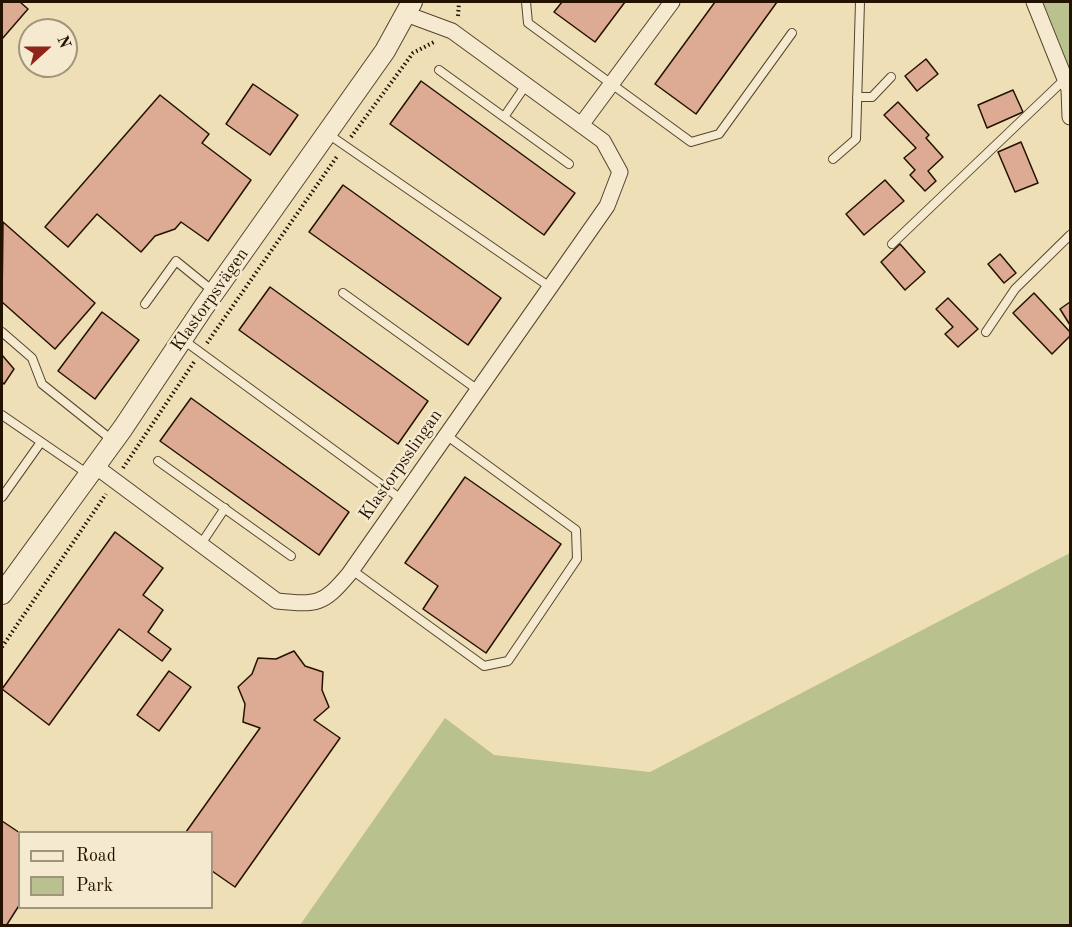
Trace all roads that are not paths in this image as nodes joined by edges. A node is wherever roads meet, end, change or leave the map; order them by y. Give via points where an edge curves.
1 (526, 2) edge
2 (672, 2) edge
3 (860, 2) edge
4 (1034, 2) edge
5 (409, 8) edge
6 (792, 33) dead end
7 (438, 70) dead end
8 (891, 77) dead end
9 (1065, 79) junction
10 (612, 84) junction
11 (526, 85) junction
12 (857, 97) junction
13 (504, 117) junction
14 (1071, 117) edge
15 (581, 125) junction
16 (327, 133) junction
17 (833, 159) dead end
18 (569, 164) dead end
19 (1071, 235) edge
20 (892, 244) dead end
21 (550, 287) junction
22 (214, 292) junction
23 (344, 293) dead end
24 (145, 304) dead end
25 (2, 332) edge
26 (986, 332) dead end
27 (182, 339) junction
28 (478, 390) junction
29 (2, 415) edge
30 (446, 435) junction
31 (113, 441) junction
32 (42, 442) junction
33 (158, 461) dead end
34 (92, 470) junction
35 (2, 497) edge
36 (401, 500) junction
37 (225, 508) junction
38 (201, 544) junction
39 (291, 556) dead end
40 (352, 570) junction
41 (2, 594) edge

1 - 10 lane via 528,23
2 - 10 street
3 - 12 lane
4 - 9 street
5 - 11 street, Klastorpsslingan via 452,31
5 - 16 street, Klastorpsvägen via 385,51
6 - 10 lane via 719,134 691,142
7 - 13 lane
8 - 12 lane via 872,97
9 - 14 street
9 - 20 lane
10 - 15 street
11 - 13 lane
11 - 15 street, Klastorpsslingan
12 - 17 lane via 856,139
13 - 18 lane
15 - 21 street, Klastorpsslingan via 603,141 620,172 607,207
16 - 21 lane
16 - 22 street, Klastorpsvägen
19 - 26 lane via 1016,289
21 - 28 street, Klastorpsslingan
22 - 24 lane via 176,261
22 - 27 street, Klastorpsvägen
23 - 28 lane
25 - 31 lane via 32,358 42,384
27 - 31 street, Klastorpsvägen
27 - 36 lane
28 - 30 street, Klastorpsslingan
29 - 32 lane
30 - 36 street, Klastorpsslingan
30 - 40 lane via 576,530 577,559 508,661 484,666
31 - 34 street, Klastorpsvägen
32 - 34 lane
32 - 35 lane
33 - 37 lane
34 - 38 street, Klastorpsslingan via 115,480
34 - 41 street, Klastorpsvägen
36 - 40 street, Klastorpsslingan
37 - 38 lane
37 - 39 lane
38 - 40 street, Klastorpsslingan via 277,601 306,604 330,596

